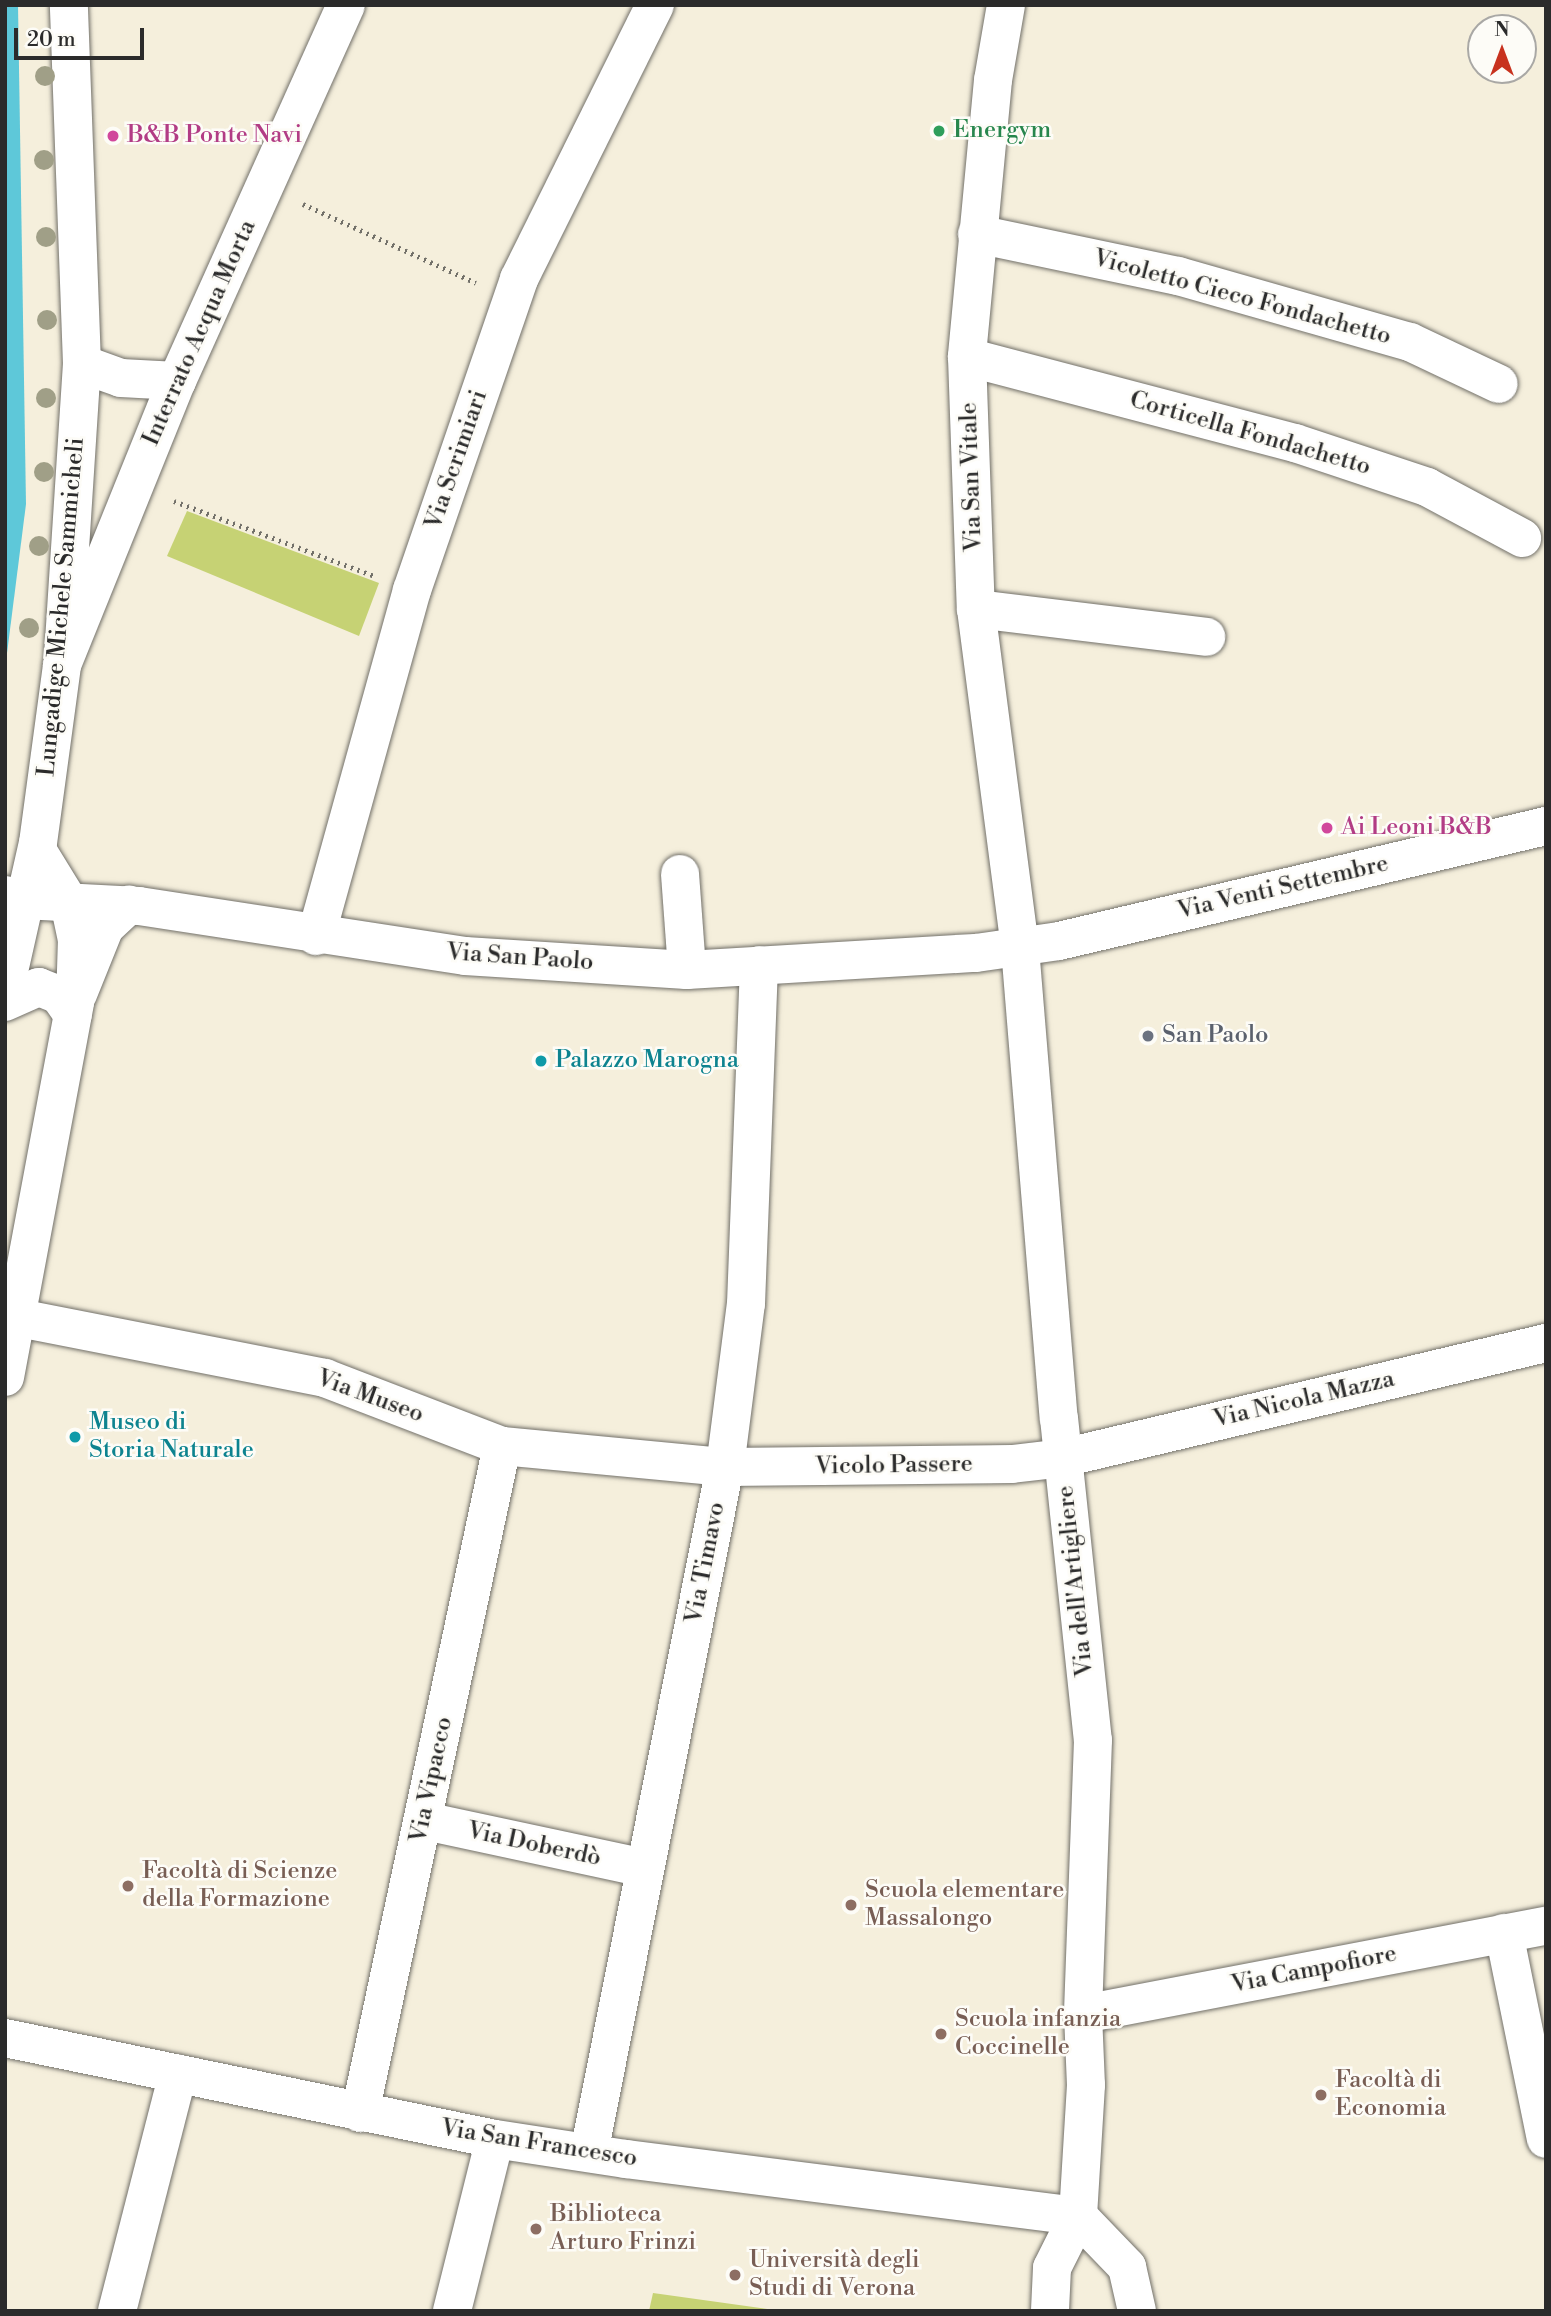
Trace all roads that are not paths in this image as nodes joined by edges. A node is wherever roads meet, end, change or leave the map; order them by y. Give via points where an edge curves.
1 (69, 5) edge
2 (346, 5) edge
3 (655, 5) edge
4 (1006, 5) edge
5 (977, 234) junction
6 (967, 357) junction
7 (82, 364) junction
8 (177, 381) junction
9 (1499, 384) dead end
10 (1522, 538) dead end
11 (976, 609) junction
12 (1206, 637) dead end
13 (62, 665) junction
14 (1546, 826) edge
15 (37, 850) junction
16 (680, 874) dead end
17 (14, 898) edge
18 (69, 902) junction
19 (129, 905) junction
20 (316, 936) junction
21 (1020, 948) junction
22 (759, 965) junction
23 (687, 970) junction
24 (5, 989) edge
25 (5, 1002) edge
26 (74, 1009) junction
27 (14, 1317) junction
28 (1546, 1343) edge
29 (5, 1377) edge
30 (502, 1446) junction
31 (1063, 1458) junction
32 (725, 1467) junction
33 (425, 1821) junction
34 (644, 1868) junction
35 (1546, 1926) edge
36 (1504, 1933) junction
37 (1083, 2014) junction
38 (5, 2038) edge
39 (178, 2074) junction
40 (360, 2113) junction
41 (495, 2138) junction
42 (1546, 2140) edge
43 (589, 2153) junction
44 (1078, 2216) junction
45 (117, 2311) edge
46 (452, 2311) edge
47 (1050, 2311) edge
48 (1137, 2311) edge

1 - 7 street, Lungadige Michele Sammicheli
2 - 8 street, Interrato Acqua Morta
3 - 20 street, Via Scrimiari via 512,300 412,590
4 - 5 street, Via San Vitale
5 - 6 street, Via San Vitale
5 - 9 street, Vicoletto Cieco Fondachetto via 1178,276 1410,342
6 - 10 street, Corticella Fondachetto via 1296,443 1427,486
6 - 11 street, Via San Vitale
7 - 8 street via 121,379
7 - 13 street, Lungadige Michele Sammicheli
8 - 13 street, Interrato Acqua Morta
11 - 12 street
11 - 21 street, Via San Vitale
13 - 15 street, Lungadige Michele Sammicheli
14 - 21 street, Via Venti Settembre
15 - 17 street, Lungadige Michele Sammicheli
15 - 18 street
16 - 23 street
17 - 18 street, Via San Paolo
17 - 24 street, Lungadige Michele Sammicheli
17 - 26 street via 49,917 61,934
18 - 19 street, Via San Paolo
18 - 26 street via 77,940
19 - 20 street, Via San Paolo
19 - 26 street via 105,927
20 - 23 street, Via San Paolo via 465,956
21 - 22 street, Via San Paolo
21 - 31 street, Via dell'Artigliere
22 - 23 street, Via San Paolo
22 - 32 street, Via Timavo via 746,1304
25 - 26 street via 39,987 59,995
26 - 27 street
27 - 29 street
27 - 30 street, Via Museo via 325,1378
28 - 31 street, Via Nicola Mazza
30 - 32 street, Via Museo
30 - 33 street, Via Vipacco
31 - 32 street, Vicolo Passere via 1012,1464
31 - 37 street, Via dell'Artigliere via 1093,1740
32 - 34 street, Via Timavo
33 - 34 street, Via Doberdò
33 - 40 street, Via Vipacco
34 - 43 street, Via Timavo
35 - 36 street, Via Campofiore
36 - 37 street, Via Campofiore
36 - 42 street
37 - 44 street, Via dell'Artigliere via 1086,2085
38 - 39 street, Via San Francesco
39 - 40 street, Via San Francesco
39 - 45 street
40 - 41 street, Via San Francesco
41 - 43 street, Via San Francesco
41 - 46 street
43 - 44 street, Via San Francesco
44 - 47 street via 1052,2267
44 - 48 street via 1127,2267

